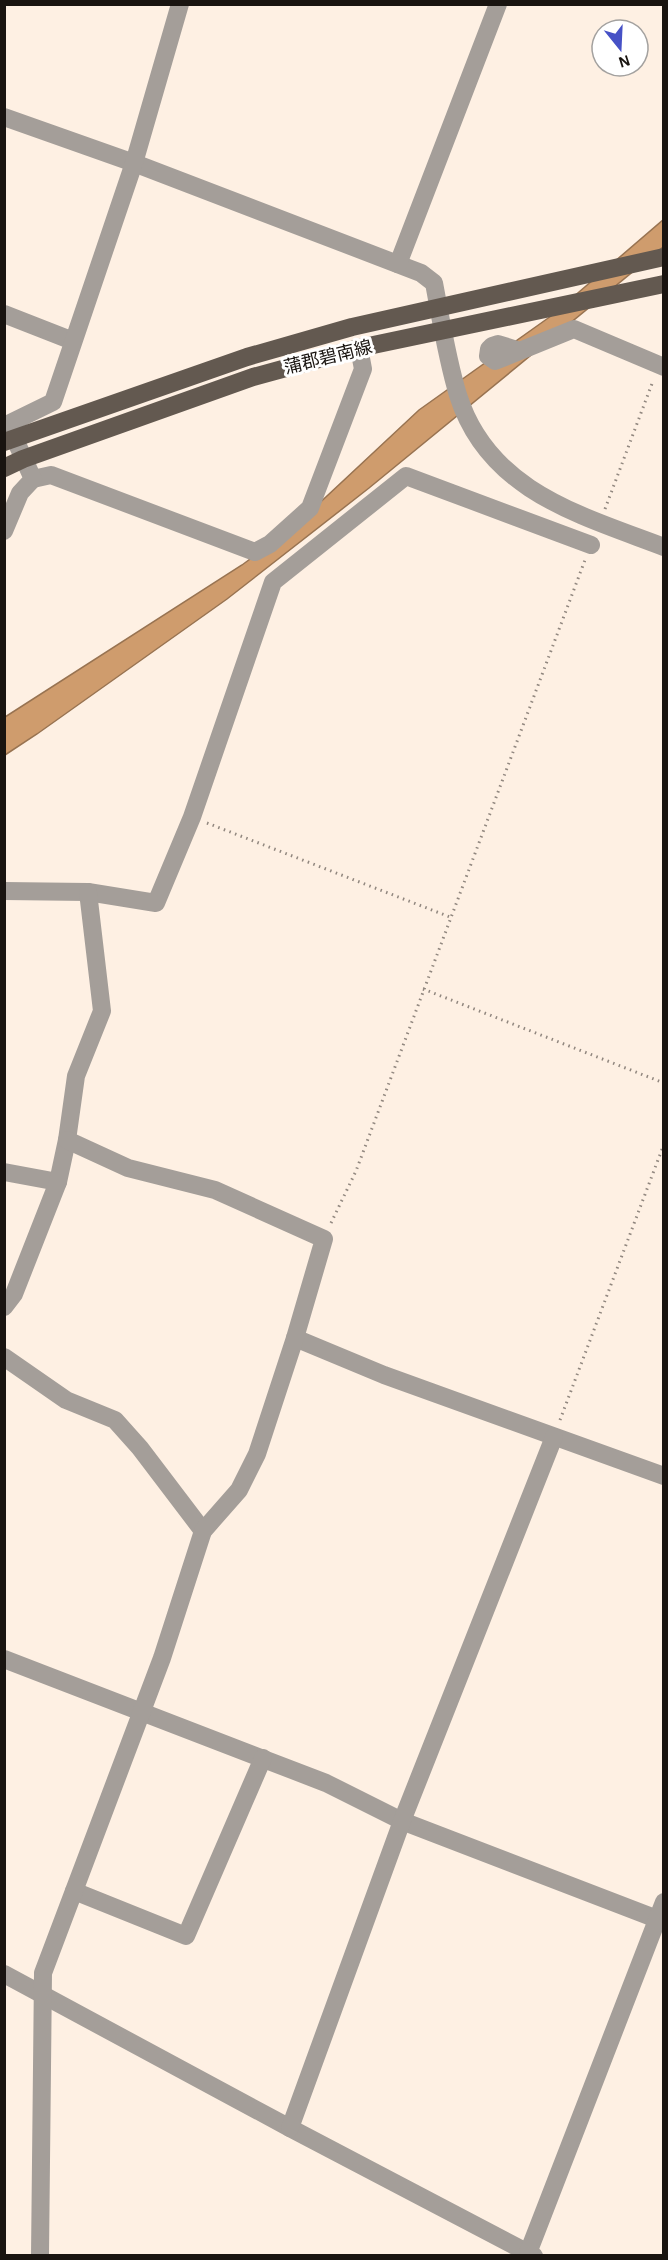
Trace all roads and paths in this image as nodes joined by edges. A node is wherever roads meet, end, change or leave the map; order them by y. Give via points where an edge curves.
1 (180, 4) edge
2 (498, 4) edge
3 (4, 117) edge
4 (134, 163) junction
5 (663, 257) edge
6 (398, 264) junction
7 (663, 284) edge
8 (439, 307) junction
9 (4, 314) edge
10 (443, 330) junction
11 (73, 340) junction
12 (359, 348) junction
13 (520, 351) dead end
14 (662, 362) edge
15 (8, 432) edge
16 (23, 459) junction
17 (4, 468) edge
18 (33, 479) junction
19 (600, 522) junction
20 (4, 531) edge
21 (591, 545) joint
22 (663, 547) edge
23 (192, 817) junction
24 (4, 891) edge
25 (88, 892) junction
26 (451, 917) junction
27 (423, 989) junction
28 (663, 1083) edge
29 (67, 1140) junction
30 (663, 1144) edge
31 (4, 1172) edge
32 (58, 1182) junction
33 (324, 1239) junction
34 (4, 1307) edge
35 (295, 1338) junction
36 (8, 1365) edge
37 (554, 1437) junction
38 (663, 1476) edge
39 (203, 1531) junction
40 (4, 1659) edge
41 (142, 1711) junction
42 (263, 1758) junction
43 (402, 1821) junction
44 (75, 1891) junction
45 (663, 1902) edge
46 (657, 1919) junction
47 (4, 1974) edge
48 (44, 1995) junction
49 (290, 2128) junction
50 (531, 2254) edge
51 (40, 2255) edge
52 (30, 2256) edge

1 - 4 street
2 - 6 street
3 - 4 street
4 - 6 street
4 - 11 street
5 - 8 main road, 蒲郡碧南線
6 - 8 street via 434,283
7 - 10 main road, 蒲郡碧南線
8 - 10 street
8 - 15 main road, 蒲郡碧南線 via 247,357
9 - 11 street
10 - 12 main road, 蒲郡碧南線
10 - 19 street via 459,397 476,434 492,456 533,492
11 - 15 street via 52,402
12 - 16 main road, 蒲郡碧南線 via 253,377
12 - 18 street via 363,369 310,508 270,544 255,552 51,475
13 - 14 street via 574,329
14 - 19 path
15 - 16 street
16 - 17 main road, 蒲郡碧南線
16 - 18 street
18 - 20 street via 20,493
19 - 22 street
21 - 23 street via 406,476 273,582
21 - 26 path
23 - 25 street via 156,903
23 - 26 path
24 - 25 street
25 - 29 street via 102,1011 76,1076
26 - 27 path
27 - 28 path
27 - 33 path via 356,1171
29 - 32 street
29 - 33 street via 128,1168 215,1190
30 - 37 path
31 - 32 street
32 - 34 street via 14,1294
33 - 35 street
35 - 37 street
35 - 39 street via 257,1454 239,1490
36 - 39 street via 66,1400 115,1420
37 - 38 street
37 - 43 street
39 - 41 street
40 - 41 street
41 - 42 street
41 - 44 street
42 - 43 street via 326,1783
42 - 44 street via 186,1936
43 - 46 street
43 - 49 street
44 - 48 street via 43,1972
45 - 46 street
46 - 50 street
47 - 48 street
48 - 49 street
48 - 51 street
49 - 50 street
51 - 52 street

